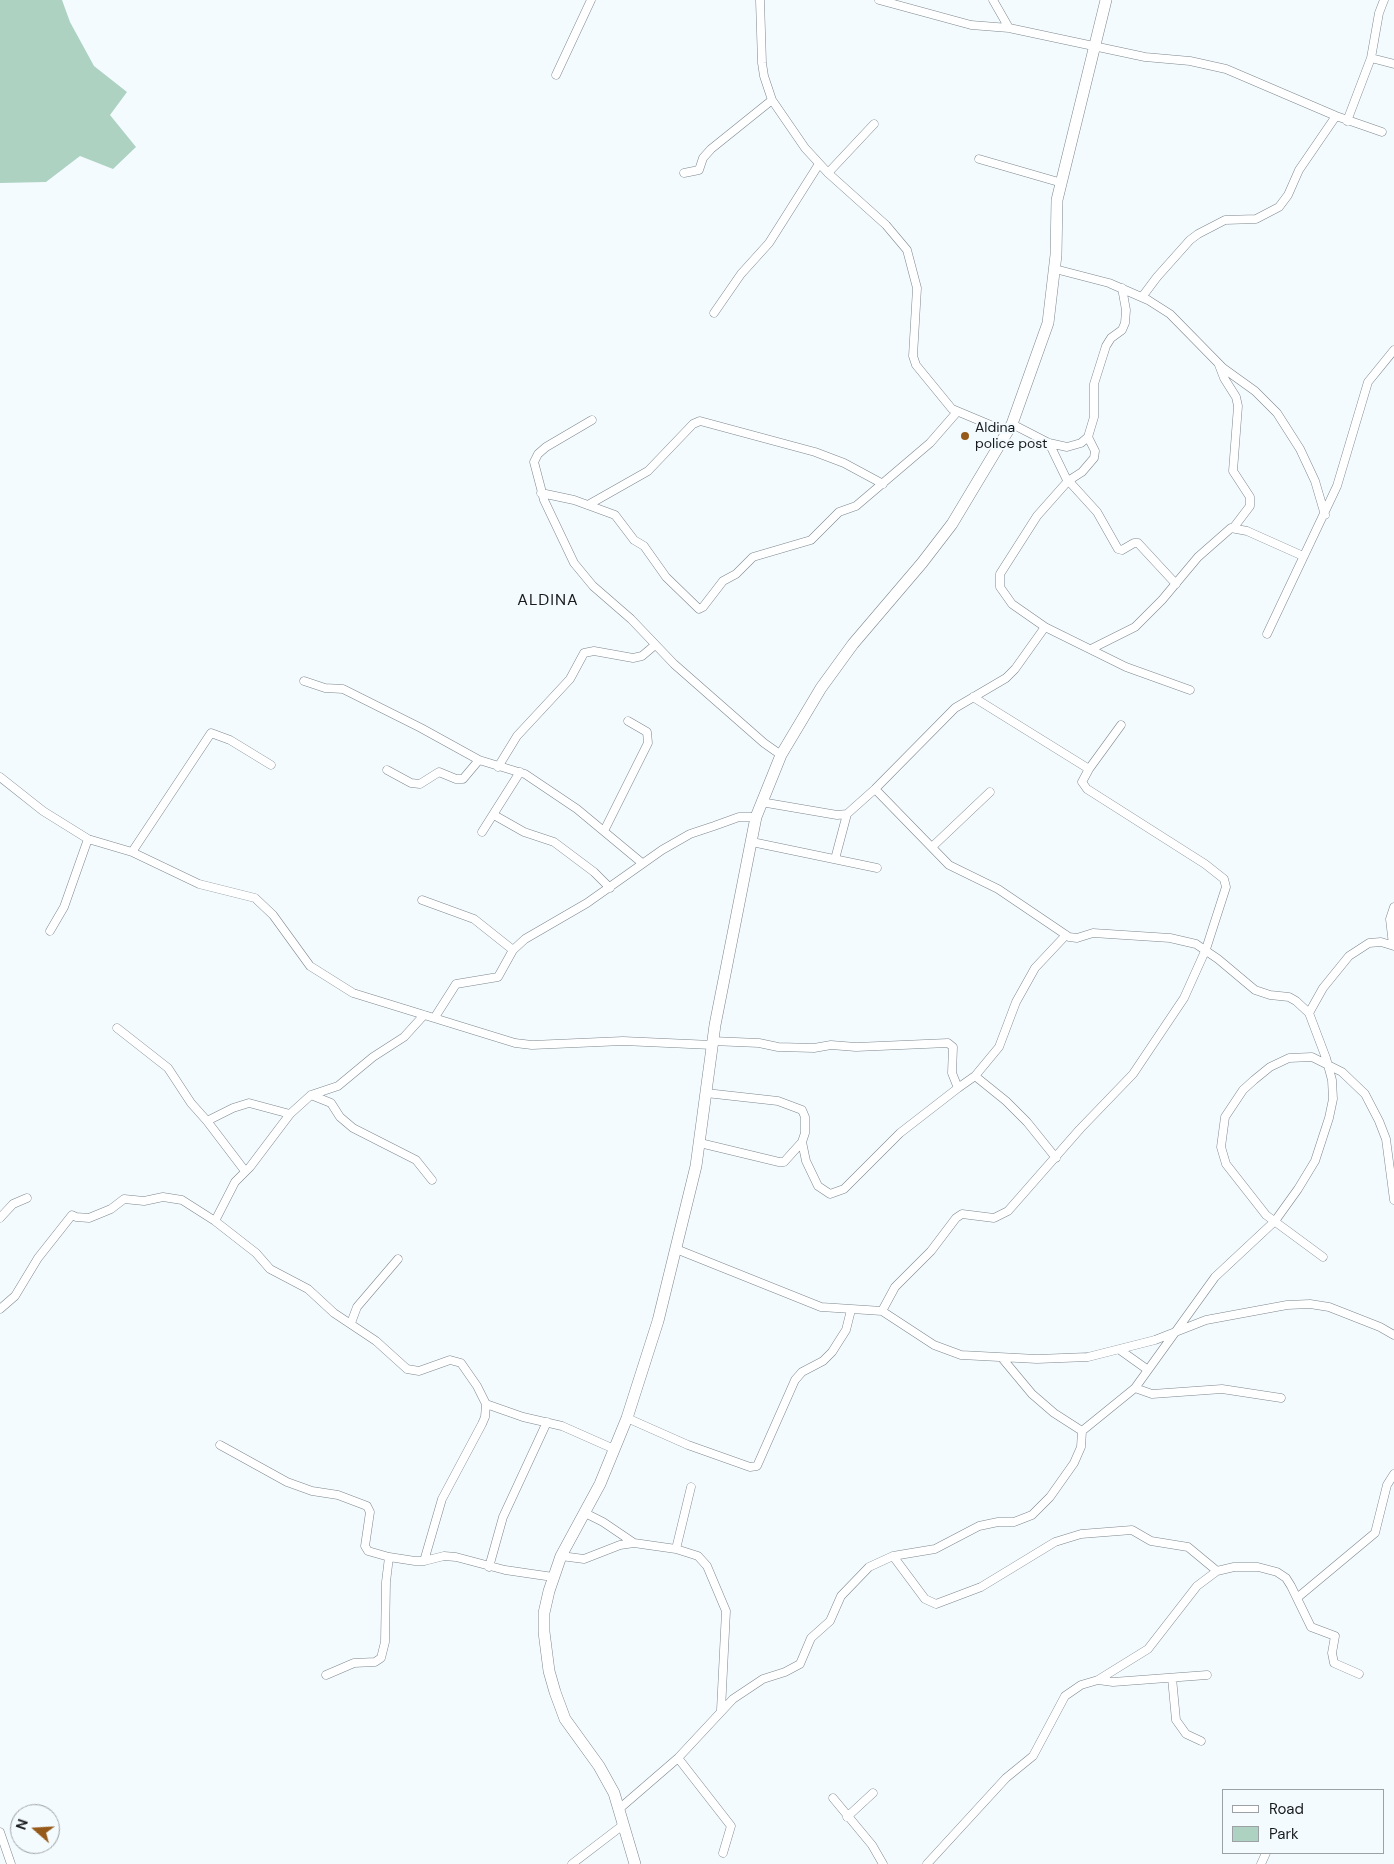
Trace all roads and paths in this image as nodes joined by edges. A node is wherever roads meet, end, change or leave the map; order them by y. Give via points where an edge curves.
1 (591, 0) edge
2 (760, 0) edge
3 (879, 0) edge
4 (993, 0) edge
5 (1106, 0) edge
6 (1384, 0) edge
7 (1009, 28) junction
8 (1095, 45) junction
9 (1371, 58) junction
10 (1394, 64) edge
11 (556, 75) dead end
12 (772, 100) junction
13 (1336, 116) junction
14 (1347, 121) junction
15 (874, 124) dead end
16 (1382, 132) dead end
17 (979, 158) dead end
18 (819, 164) junction
19 (684, 173) dead end
20 (828, 173) junction
21 (1062, 183) junction
22 (1055, 269) junction
23 (1122, 288) junction
24 (1142, 297) junction
25 (714, 313) dead end
26 (1394, 350) edge
27 (1219, 363) junction
28 (957, 412) junction
29 (592, 420) dead end
30 (1010, 428) junction
31 (1088, 437) junction
32 (1049, 443) junction
33 (1068, 480) junction
34 (882, 484) junction
35 (542, 494) junction
36 (588, 506) junction
37 (1325, 515) junction
38 (1234, 527) junction
39 (1303, 556) junction
40 (1176, 584) junction
41 (1045, 627) junction
42 (1267, 634) dead end
43 (655, 645) junction
44 (1091, 649) junction
45 (304, 681) dead end
46 (1190, 690) dead end
47 (973, 697) junction
48 (628, 721) dead end
49 (1121, 725) dead end
50 (781, 755) junction
51 (479, 760) junction
52 (271, 765) dead end
53 (498, 767) junction
54 (1089, 769) junction
55 (386, 770) dead end
56 (520, 772) junction
57 (0, 777) edge
58 (875, 788) junction
59 (990, 792) dead end
60 (762, 802) junction
61 (846, 814) junction
62 (494, 815) junction
63 (756, 817) junction
64 (604, 831) junction
65 (482, 832) dead end
66 (88, 839) junction
67 (752, 842) junction
68 (932, 847) junction
69 (132, 852) junction
70 (835, 859) junction
71 (642, 863) junction
72 (877, 868) dead end
73 (610, 888) junction
74 (422, 900) dead end
75 (1394, 907) edge
76 (50, 931) dead end
77 (1066, 935) junction
78 (1393, 946) edge
79 (1206, 949) junction
80 (513, 950) junction
81 (1309, 1013) junction
82 (424, 1015) junction
83 (435, 1017) junction
84 (117, 1028) dead end
85 (712, 1043) junction
86 (1328, 1064) junction
87 (975, 1076) junction
88 (335, 1088) junction
89 (958, 1088) junction
90 (706, 1093) junction
91 (312, 1095) junction
92 (331, 1103) junction
93 (290, 1114) junction
94 (207, 1121) junction
95 (802, 1142) junction
96 (700, 1143) junction
97 (1056, 1158) junction
98 (245, 1172) junction
99 (432, 1180) dead end
100 (27, 1198) dead end
101 (1394, 1200) edge
102 (0, 1218) edge
103 (215, 1221) junction
104 (1275, 1221) junction
105 (676, 1249) junction
106 (1323, 1257) dead end
107 (398, 1259) dead end
108 (0, 1309) edge
109 (851, 1310) junction
110 (882, 1311) junction
111 (351, 1324) junction
112 (1175, 1333) junction
113 (1394, 1335) edge
114 (1120, 1350) junction
115 (1002, 1358) junction
116 (1148, 1370) junction
117 (1135, 1388) junction
118 (1281, 1398) dead end
119 (486, 1404) junction
120 (627, 1418) junction
121 (548, 1422) junction
122 (1082, 1431) junction
123 (220, 1445) dead end
124 (614, 1449) junction
125 (1394, 1474) edge
126 (691, 1487) dead end
127 (585, 1513) junction
128 (634, 1543) junction
129 (676, 1549) junction
130 (561, 1556) junction
131 (893, 1556) junction
132 (389, 1557) junction
133 (424, 1561) junction
134 (490, 1567) junction
135 (1217, 1571) junction
136 (553, 1577) junction
137 (1297, 1598) junction
138 (1359, 1674) dead end
139 (326, 1675) dead end
140 (1207, 1675) dead end
141 (1172, 1678) junction
142 (1098, 1680) junction
143 (721, 1710) junction
144 (1201, 1742) dead end
145 (678, 1758) junction
146 (873, 1793) dead end
147 (833, 1798) dead end
148 (619, 1809) junction
149 (847, 1817) junction
150 (624, 1825) junction
151 (0, 1832) edge
152 (723, 1853) dead end
153 (11, 1864) edge
154 (572, 1864) edge
155 (635, 1864) edge
156 (883, 1864) edge
157 (927, 1864) edge

1 - 11 street
2 - 12 street via 762,63
3 - 7 street via 965,23
4 - 7 street
5 - 8 street
6 - 9 street
7 - 8 street
8 - 13 street via 1226,69
8 - 21 street
9 - 10 street
9 - 14 street
12 - 18 street
12 - 19 street via 711,149 699,170
13 - 14 street
13 - 24 street via 1298,170 1288,196 1279,207 1256,219 1225,220 1198,234
14 - 16 street
15 - 20 street
17 - 21 street
18 - 20 street
18 - 25 street via 769,242 741,274
20 - 28 street via 886,225 907,250 917,288 914,361 942,400
21 - 22 street via 1056,213
22 - 23 street
22 - 30 street via 1046,331
23 - 24 street
23 - 31 street via 1126,323 1106,346 1094,384 1094,417
24 - 27 street via 1170,314
26 - 37 street via 1368,382
27 - 37 street via 1269,404 1288,427 1315,481
27 - 38 street via 1238,406 1234,471 1250,498 1250,506
28 - 30 street
28 - 34 street via 930,443
29 - 35 street via 538,454 534,467
30 - 32 street
30 - 50 street via 952,524 836,667
31 - 32 street via 1075,446
31 - 33 street via 1095,451 1094,458 1082,472
32 - 33 street
33 - 40 street via 1096,512 1118,549 1138,543
33 - 41 street via 1001,569 999,579 1000,587 1012,604
34 - 36 street via 816,452 700,420 648,471
34 - 36 street via 856,506 839,512 811,540 753,557 736,574 723,581 699,609 666,577 644,546 634,540 617,517
35 - 36 street
35 - 43 street via 580,571
37 - 39 street
38 - 39 street
38 - 40 street via 1198,557
39 - 42 street
40 - 44 street via 1129,632
41 - 44 street
41 - 47 street via 1006,678
43 - 50 street
43 - 53 street via 642,656 633,658 594,651 584,653 570,679 517,736
44 - 46 street via 1126,667
45 - 51 street via 324,688 343,689
47 - 54 street
47 - 58 street via 942,720
48 - 64 street via 647,732 648,743
49 - 54 street
50 - 60 street
51 - 53 street
51 - 55 street via 463,779 439,772 420,784
52 - 69 street via 230,740 211,733
53 - 56 street
54 - 79 street via 1082,782 1087,789 1205,864 1224,880 1226,887
56 - 62 street
56 - 64 street via 562,798
57 - 66 street
58 - 61 street
58 - 68 street
59 - 68 street
60 - 61 street
60 - 63 street
61 - 70 street
62 - 65 street
62 - 73 street via 524,832 554,842
63 - 67 street
63 - 71 street via 739,817 690,834
64 - 71 street
66 - 69 street
66 - 76 street via 64,907
67 - 70 street
67 - 85 street
68 - 77 street via 949,865 998,889
69 - 82 street via 199,884 255,898 268,908 310,966 320,973 354,993
70 - 72 street
71 - 73 street
73 - 80 street via 525,939
74 - 80 street via 474,919
75 - 78 street via 1390,920
77 - 79 street via 1077,938 1093,933 1170,938
77 - 87 street via 1036,968 1016,1002 999,1046
78 - 81 street via 1369,943 1349,956 1323,988
79 - 81 street via 1255,990 1289,997
79 - 97 street via 1184,998 1138,1067
80 - 83 street via 499,976 456,984
81 - 86 street
82 - 83 street
82 - 88 street via 404,1037 372,1057
83 - 85 street via 496,1038 532,1045 623,1041
84 - 94 street via 168,1068
85 - 89 street via 814,1048 948,1043 953,1047 952,1073
85 - 90 street
86 - 101 street via 1342,1072 1364,1094 1379,1121 1386,1139
86 - 104 street via 1333,1099 1324,1139 1302,1182
86 - 104 street via 1312,1057 1288,1058 1270,1067 1243,1090 1225,1117 1221,1147 1226,1164 1266,1215
87 - 89 street
87 - 97 street via 1027,1122
88 - 91 street
88 - 92 street
89 - 95 street via 900,1132 854,1181 836,1193 826,1193 818,1186 806,1161
90 - 95 street via 778,1101 799,1107 805,1117
90 - 96 street
91 - 92 street
91 - 93 street
92 - 99 street via 353,1128 416,1160
93 - 94 street via 249,1103
93 - 98 street
94 - 98 street
95 - 96 street via 784,1162
96 - 105 street
97 - 110 street via 1003,1215 994,1218 962,1214 956,1218 931,1251 895,1287
98 - 103 street via 235,1182
100 - 102 street via 13,1204
103 - 108 street via 182,1200 163,1197 144,1201 124,1199 111,1209 89,1218 72,1215 38,1258 15,1296
103 - 111 street via 256,1253 270,1269 305,1287 334,1314
104 - 106 street
104 - 112 street via 1215,1276
105 - 109 street via 821,1307
105 - 120 street via 658,1321
107 - 111 street via 357,1307
109 - 110 street
109 - 120 street via 846,1330 832,1352 795,1380 757,1466 750,1467
110 - 115 street via 943,1349 961,1355
111 - 119 street via 376,1340 411,1371 457,1361 470,1374
112 - 113 street via 1225,1315 1287,1304 1310,1304 1329,1307
112 - 114 street
112 - 116 street
114 - 115 street via 1088,1358
114 - 116 street
115 - 122 street via 1032,1394
116 - 117 street
117 - 118 street via 1152,1394 1222,1390
117 - 122 street
119 - 121 street
119 - 133 street via 482,1424 442,1499
120 - 124 street
121 - 124 street
121 - 134 street via 503,1517
122 - 131 street via 1081,1447 1071,1468 1032,1515 1014,1522 979,1526 935,1549
123 - 132 street via 287,1482 367,1506 370,1512 365,1548
124 - 127 street
125 - 137 street via 1375,1533
126 - 129 street
127 - 128 street
127 - 130 street
128 - 129 street
128 - 130 street via 584,1559
129 - 143 street via 695,1554 705,1563 725,1606
130 - 136 street
131 - 135 street via 924,1599 936,1604 981,1587 1056,1542 1081,1534 1132,1530 1151,1541 1188,1547
131 - 143 street via 869,1567 841,1596 830,1621 811,1638 800,1664 763,1679
132 - 133 street
132 - 139 street via 385,1642 381,1658 375,1662 354,1663
133 - 134 street via 450,1556
134 - 136 street
135 - 137 street via 1234,1567 1268,1568 1286,1578
135 - 142 street via 1197,1586 1148,1648
136 - 148 street via 543,1620 549,1671 565,1719 607,1778
137 - 138 street via 1311,1627 1334,1636 1334,1663
140 - 141 street
141 - 142 street
141 - 144 street via 1176,1720 1186,1734
142 - 157 street via 1081,1685 1066,1696 1033,1756 1006,1778
143 - 145 street
145 - 148 street
145 - 152 street via 731,1826
146 - 149 street
147 - 149 street
148 - 150 street
149 - 156 street via 872,1845
150 - 154 street
150 - 155 street
151 - 153 street

